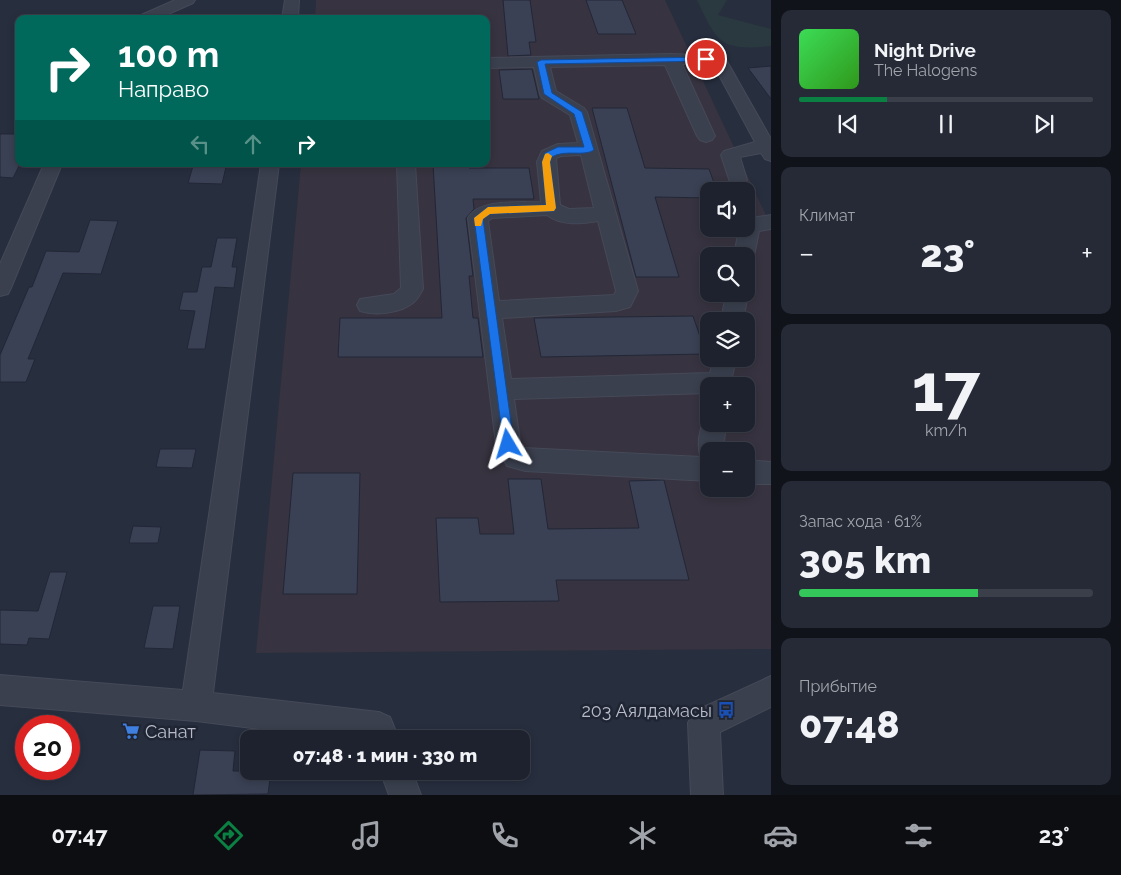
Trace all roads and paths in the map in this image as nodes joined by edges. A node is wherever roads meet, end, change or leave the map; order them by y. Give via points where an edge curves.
1 (188, 0) edge
2 (292, 0) edge
3 (153, 15) edge
4 (290, 15) edge
5 (671, 60) junction
6 (541, 62) junction
7 (490, 63) edge
8 (706, 136) dead end
9 (589, 150) junction
10 (769, 150) edge
11 (52, 167) edge
12 (270, 167) edge
13 (406, 167) edge
14 (738, 180) dead end
15 (551, 208) junction
16 (605, 213) junction
17 (771, 222) edge
18 (746, 247) edge
19 (0, 288) edge
20 (368, 304) dead end
21 (491, 310) junction
22 (700, 384) edge
23 (502, 388) junction
24 (700, 468) edge
25 (0, 690) edge
26 (771, 691) edge
27 (196, 706) junction
28 (379, 730) edge
29 (399, 780) edge
30 (405, 795) edge
31 (707, 795) edge

1 - 3 street
2 - 4 street
5 - 6 street
5 - 8 street
5 - 10 street via 718,59
6 - 7 street
6 - 9 street via 548,94 578,112
9 - 15 street via 558,150 548,155
9 - 16 street
10 - 14 street via 732,153 730,156
11 - 19 street
12 - 27 street
13 - 20 street via 412,289 401,302
15 - 16 street via 557,214 565,215
15 - 21 street via 488,210 478,218
16 - 21 street via 626,283 622,301
17 - 18 street via 750,224
21 - 23 street
22 - 23 street
23 - 24 street via 508,444 516,458
25 - 27 street
26 - 31 street via 704,722
27 - 28 street
29 - 30 street

